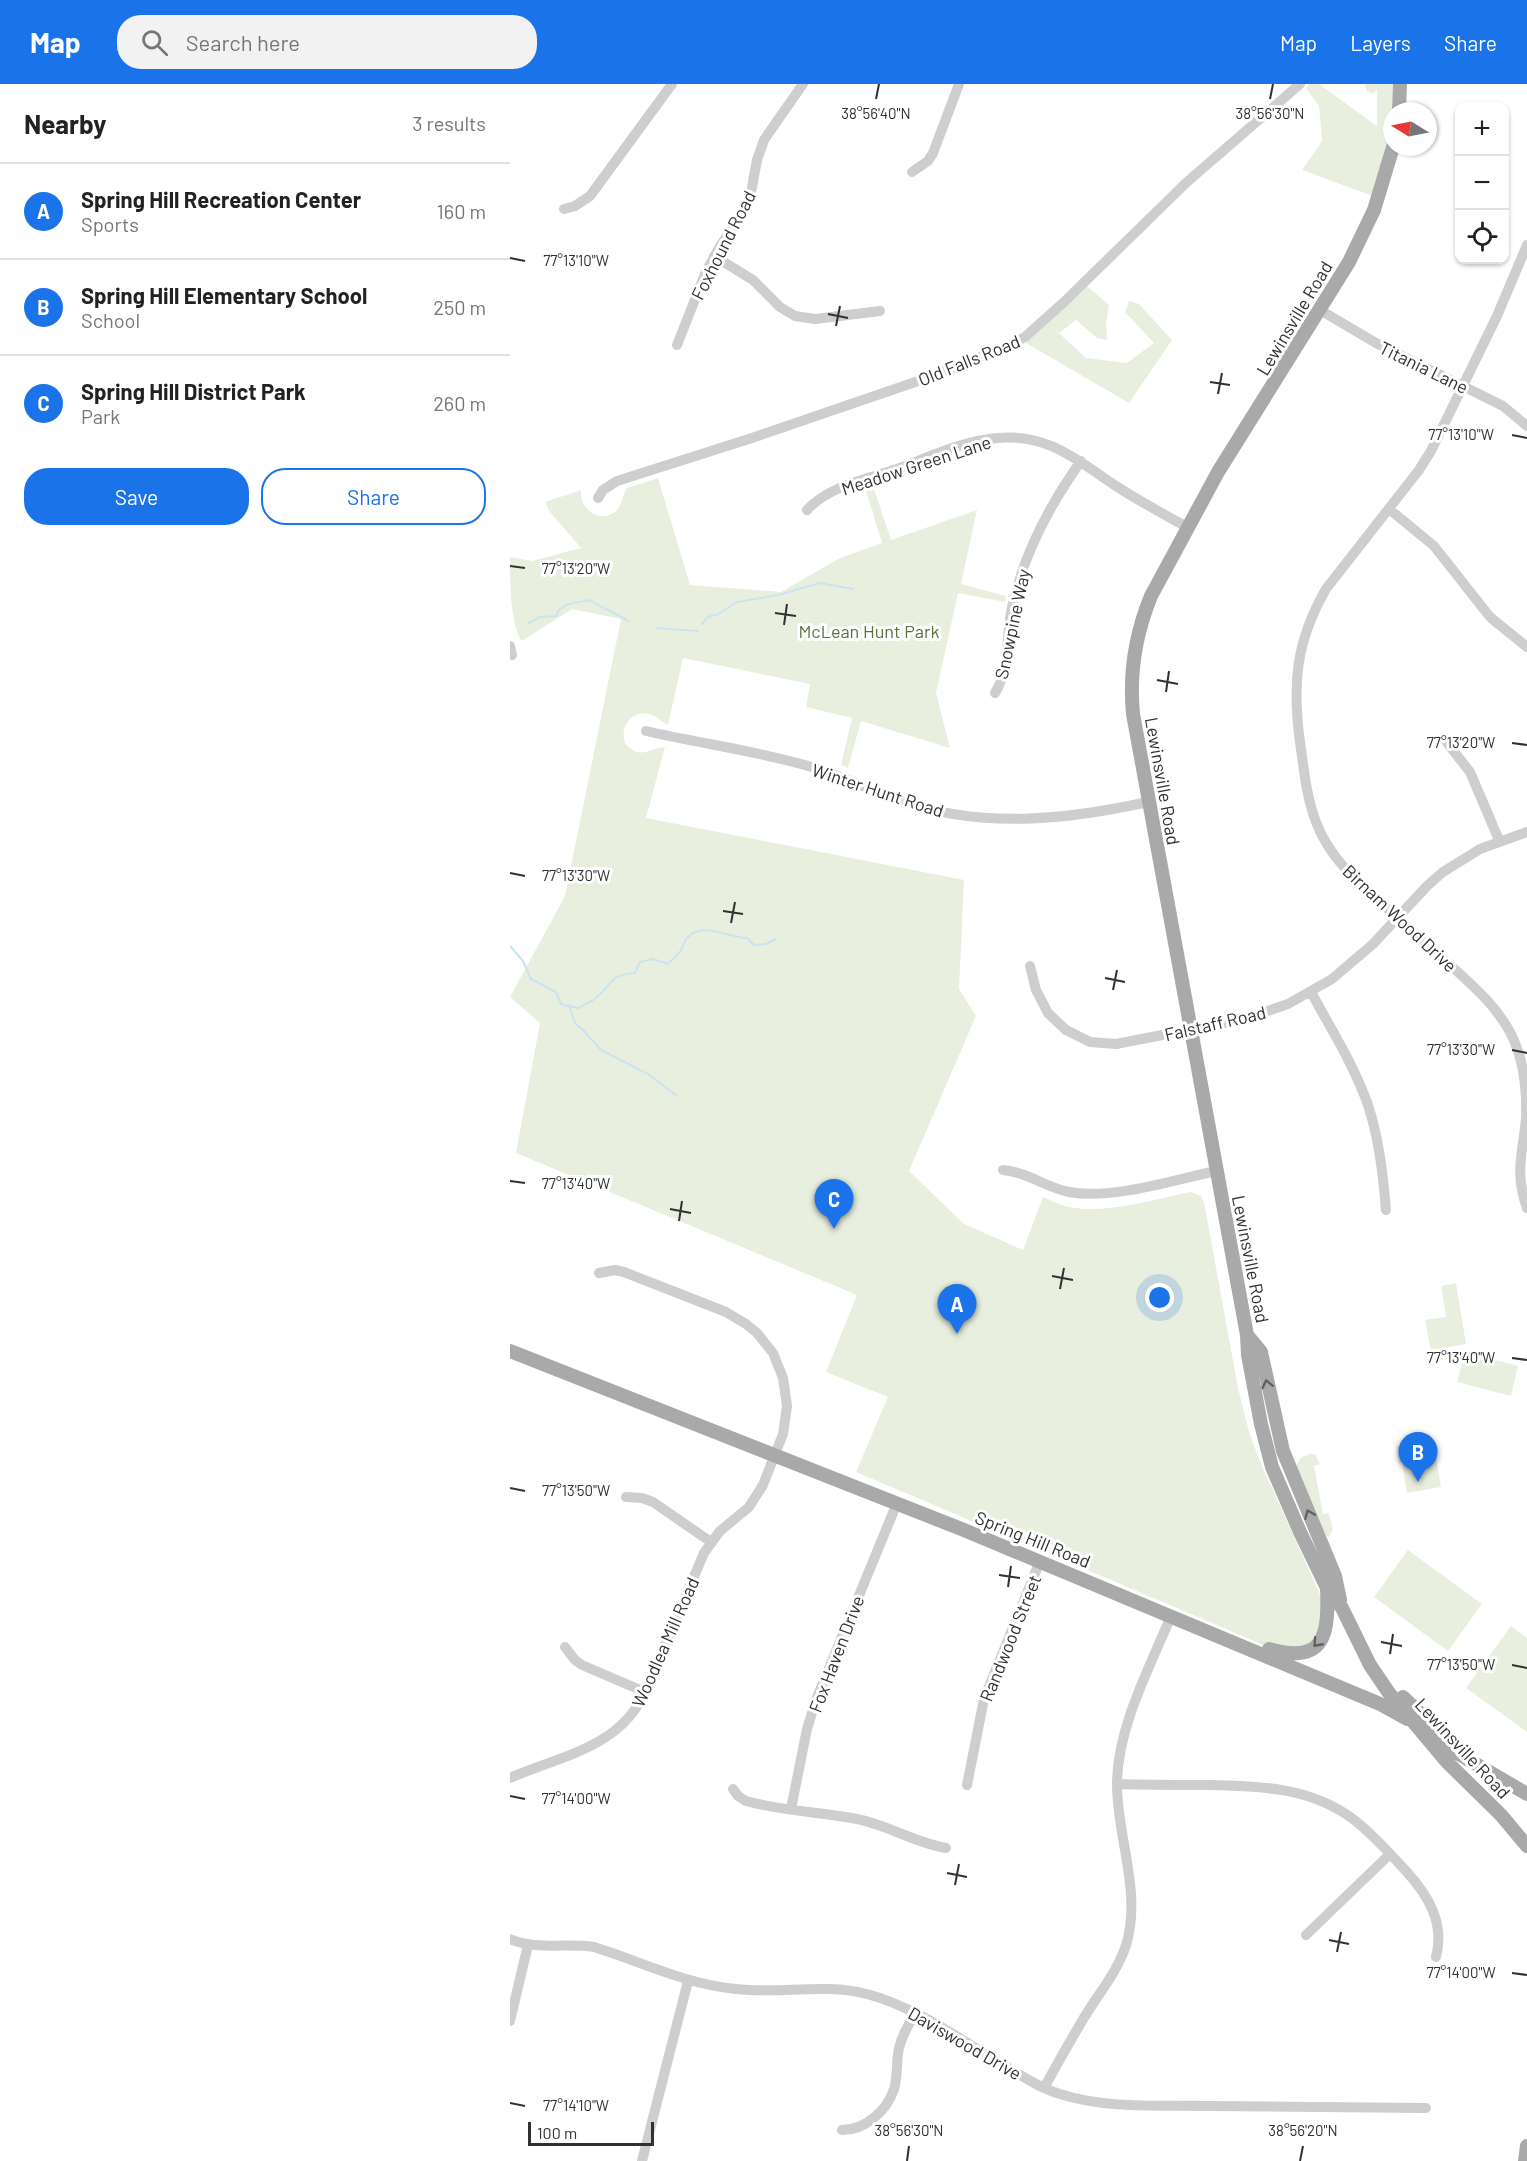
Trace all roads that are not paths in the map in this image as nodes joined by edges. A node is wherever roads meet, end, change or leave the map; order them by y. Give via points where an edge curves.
1 (672, 84) edge
2 (803, 84) edge
3 (959, 84) edge
4 (1300, 84) edge
5 (1401, 84) edge
6 (1400, 102) edge
7 (1391, 156) edge
8 (912, 172) dead end
9 (564, 209) dead end
10 (1526, 252) edge
11 (714, 256) junction
12 (1320, 310) junction
13 (880, 311) dead end
14 (677, 345) dead end
15 (1463, 386) junction
16 (1527, 426) edge
17 (1081, 461) junction
18 (598, 498) dead end
19 (1389, 509) junction
20 (807, 510) dead end
21 (1187, 527) junction
22 (1527, 646) edge
23 (995, 693) dead end
24 (646, 732) dead end
25 (1445, 740) dead end
26 (1148, 802) junction
27 (1527, 832) edge
28 (1499, 840) junction
29 (1397, 917) junction
30 (1030, 966) dead end
31 (1311, 992) junction
32 (1190, 1030) junction
33 (1003, 1170) dead end
34 (1216, 1171) junction
35 (1527, 1208) edge
36 (1386, 1210) dead end
37 (599, 1274) dead end
38 (1247, 1335) junction
39 (510, 1351) edge
40 (1265, 1442) junction
41 (1283, 1451) junction
42 (775, 1456) junction
43 (626, 1497) dead end
44 (897, 1503) junction
45 (1300, 1532) junction
46 (711, 1542) junction
47 (1322, 1545) junction
48 (1041, 1561) junction
49 (1328, 1588) junction
50 (1342, 1608) junction
51 (1171, 1616) junction
52 (1237, 1645) junction
53 (565, 1647) dead end
54 (1370, 1665) junction
55 (645, 1692) junction
56 (1417, 1725) junction
57 (1488, 1771) junction
58 (510, 1778) edge
59 (1117, 1784) junction
60 (967, 1785) dead end
61 (733, 1789) dead end
62 (1527, 1794) edge
63 (791, 1809) junction
64 (1527, 1846) edge
65 (945, 1848) dead end
66 (1390, 1854) junction
67 (1306, 1935) dead end
68 (510, 1939) edge
69 (528, 1945) junction
70 (1436, 1957) dead end
71 (688, 1981) junction
72 (915, 2014) junction
73 (510, 2021) edge
74 (1044, 2088) junction
75 (1426, 2108) dead end
76 (843, 2130) dead end
77 (1527, 2146) edge
78 (642, 2161) edge
79 (1525, 2161) edge

1 - 9 street via 590,195
2 - 11 street, Foxhound Road via 764,140 750,198
3 - 8 street via 933,153
4 - 18 street, Old Falls Road via 1187,182 1025,337 924,379 617,481
5 - 6 main road
7 - 12 main road, Lewinsville Road via 1363,235
10 - 15 street, Birnam Wood Drive
11 - 13 street via 753,280 795,316 815,319
11 - 14 street, Foxhound Road
12 - 15 street, Titania Lane via 1376,344
12 - 21 main road, Lewinsville Road
15 - 16 street, Titania Lane via 1503,406
15 - 19 street, Birnam Wood Drive via 1431,451
17 - 20 street, Meadow Green Lane via 1031,440 983,440 824,495
17 - 21 street, Meadow Green Lane via 1115,486
17 - 23 street, Snowpine Way via 1049,510 1026,559 1011,610 1003,676
19 - 22 street via 1434,546 1490,617
19 - 29 street, Birnam Wood Drive via 1316,606 1301,644 1295,700 1307,788 1317,825 1346,871
21 - 26 main road, Lewinsville Road via 1143,615 1134,653 1131,693
24 - 26 street, Winter Hunt Road via 789,761 900,801 978,818 1058,818
25 - 28 street via 1470,772
26 - 32 main road, Lewinsville Road
27 - 28 street, Falstaff Road
28 - 29 street, Falstaff Road via 1443,872
29 - 31 street, Falstaff Road via 1350,965
29 - 35 street, Birnam Wood Drive via 1485,996 1512,1035 1526,1085 1519,1180
30 - 32 street, Falstaff Road via 1048,1013 1077,1037 1116,1044
31 - 32 street, Falstaff Road via 1256,1016
31 - 36 street via 1347,1057 1368,1106 1380,1155
32 - 34 main road, Lewinsville Road
33 - 34 street via 1062,1190 1087,1194 1123,1191
34 - 38 main road, Lewinsville Road
37 - 42 street, Woodlea Mill Road via 624,1272 726,1312 757,1333 779,1365 786,1391 786,1420
38 - 40 main road, Lewinsville Road
41 -> 38 main road, Lewinsville Road via 1260,1352
39 - 42 main road, Spring Hill Road
40 - 41 main road
40 - 45 main road, Lewinsville Road
47 -> 41 main road, Lewinsville Road
42 - 44 main road, Spring Hill Road
42 - 46 street, Woodlea Mill Road via 749,1507
43 - 46 street via 653,1502
44 - 48 main road, Spring Hill Road
44 - 63 street, Fox Haven Drive via 816,1700
45 - 47 main road via 1310,1542
45 - 49 main road, Lewinsville Road
46 - 55 street, Woodlea Mill Road
47 - 50 main road, Lewinsville Road via 1335,1576
48 - 51 main road, Spring Hill Road
48 - 60 street, Randwood Street via 984,1699
49 - 50 main road, Lewinsville Road
49 -> 52 main road via 1328,1623 1314,1648 1285,1654
50 - 54 main road, Lewinsville Road
51 - 52 main road, Spring Hill Road
51 - 59 street via 1124,1734
52 - 56 main road, Spring Hill Road via 1380,1704
53 - 55 street via 582,1665
54 - 56 main road, Lewinsville Road
54 - 57 main road via 1444,1736
55 - 58 street, Woodlea Mill Road via 616,1732
56 - 57 main road, Spring Hill Road
56 - 64 main road, Lewinsville Road
57 - 62 main road, Spring Hill Road
59 - 66 street via 1286,1789 1333,1806
59 - 74 street via 1131,1889 1127,1940 1115,1971
61 - 63 street via 747,1801
63 - 65 street via 862,1820
66 - 67 street
66 - 70 street via 1420,1888 1433,1911 1439,1932
68 - 69 street, Daviswood Drive
69 - 71 street, Daviswood Drive via 594,1947
69 - 73 street
71 - 72 street, Daviswood Drive via 737,1989 846,1991 883,1999
71 - 78 street
72 - 74 street, Daviswood Drive
72 - 76 street via 899,2049 891,2097 869,2122
74 - 75 street, Daviswood Drive via 1106,2103
77 - 79 main road

